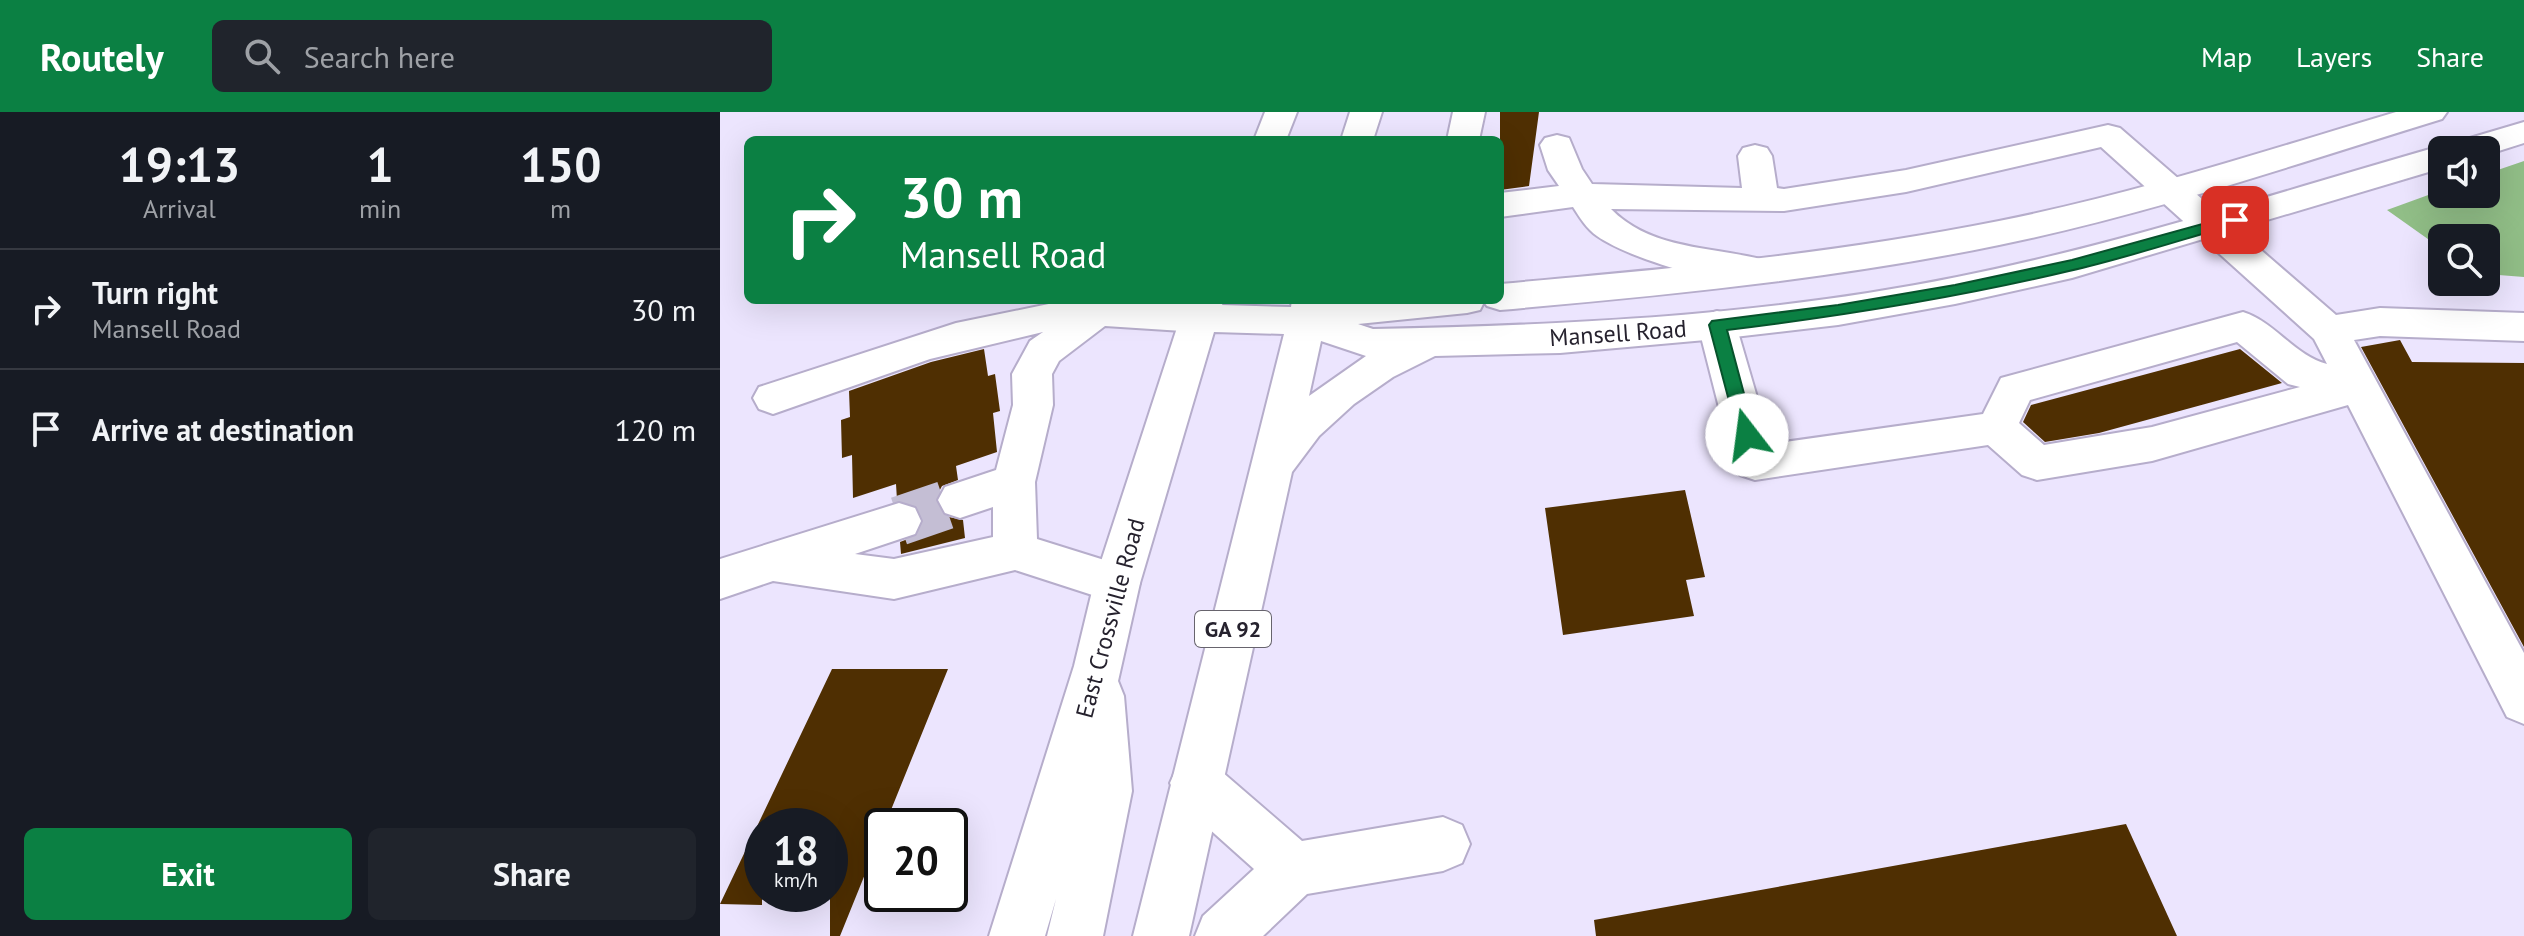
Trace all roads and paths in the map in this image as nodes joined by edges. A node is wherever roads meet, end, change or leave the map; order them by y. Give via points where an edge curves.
1 (1281, 112) edge
2 (1366, 112) edge
3 (1469, 112) edge
4 (2431, 112) edge
5 (2097, 123) edge
6 (2524, 132) edge
7 (1272, 136) edge
8 (1358, 136) edge
9 (1464, 136) edge
10 (2500, 139) edge
11 (1557, 145) dead end
12 (1755, 156) dead end
13 (2428, 161) edge
14 (2169, 190) junction
15 (1582, 195) junction
16 (1761, 200) junction
17 (1504, 205) edge
18 (2212, 226) junction
19 (1759, 271) junction
20 (1504, 297) edge
21 (1408, 304) edge
22 (1201, 309) edge
23 (1308, 311) edge
24 (1096, 312) junction
25 (1717, 325) junction
26 (2524, 327) edge
27 (2329, 330) junction
28 (1434, 342) junction
29 (2358, 387) junction
30 (773, 398) dead end
31 (1996, 428) junction
32 (1270, 470) junction
33 (1014, 482) junction
34 (960, 500) tunnel mouth
35 (899, 521) tunnel mouth
36 (1015, 551) junction
37 (773, 562) junction
38 (720, 579) edge
39 (1117, 583) junction
40 (1098, 666) junction
41 (2524, 701) edge
42 (1196, 783) junction
43 (1443, 844) dead end
44 (1294, 869) junction
45 (1017, 936) edge
46 (1075, 936) edge
47 (1161, 936) edge
48 (1223, 936) edge

1 - 7 main road
2 - 8 main road
3 - 9 main road
4 - 14 main road, Mansell Road
5 - 14 main road
5 - 16 main road via 1906,181
6 - 10 main road
11 - 15 main road via 1565,170
12 - 16 main road
13 - 18 main road, Mansell Road
14 - 18 main road
14 - 19 main road, Mansell Road via 2001,232
15 - 16 main road
15 - 17 main road
15 - 19 main road via 1610,228 1641,243
18 - 25 main road, Mansell Road via 1955,291
18 - 27 main road
19 - 20 main road, Mansell Road
21 - 23 main road, Mansell Road
22 - 23 main road, Mansell Road
22 - 24 main road, Mansell Road
22 - 39 main road, East Crossville Road
23 - 28 main road, Mansell Road via 1372,343
23 - 32 main road, GA 92
24 - 30 main road, Mansell Road via 1004,326
24 - 33 main road via 1044,351 1032,374 1033,405
25 - 28 main road, Mansell Road via 1560,339
25 - 31 main road via 1751,449
26 - 27 main road via 2380,322
27 - 29 main road
28 - 32 main road via 1352,384 1290,440
29 - 31 main road via 2152,444 2037,463
29 - 31 main road via 2302,373 2243,326 2015,389
29 - 41 main road
32 - 42 main road, GA 92
33 - 34 main road
33 - 36 main road
35 - 37 main road
36 - 37 main road via 894,579
36 - 39 main road
37 - 38 main road
39 - 40 main road, East Crossville Road
40 - 45 main road, East Crossville Road
40 - 46 main road via 1106,791
42 - 44 main road
42 - 47 main road, GA 92
43 - 44 main road
44 - 48 main road

